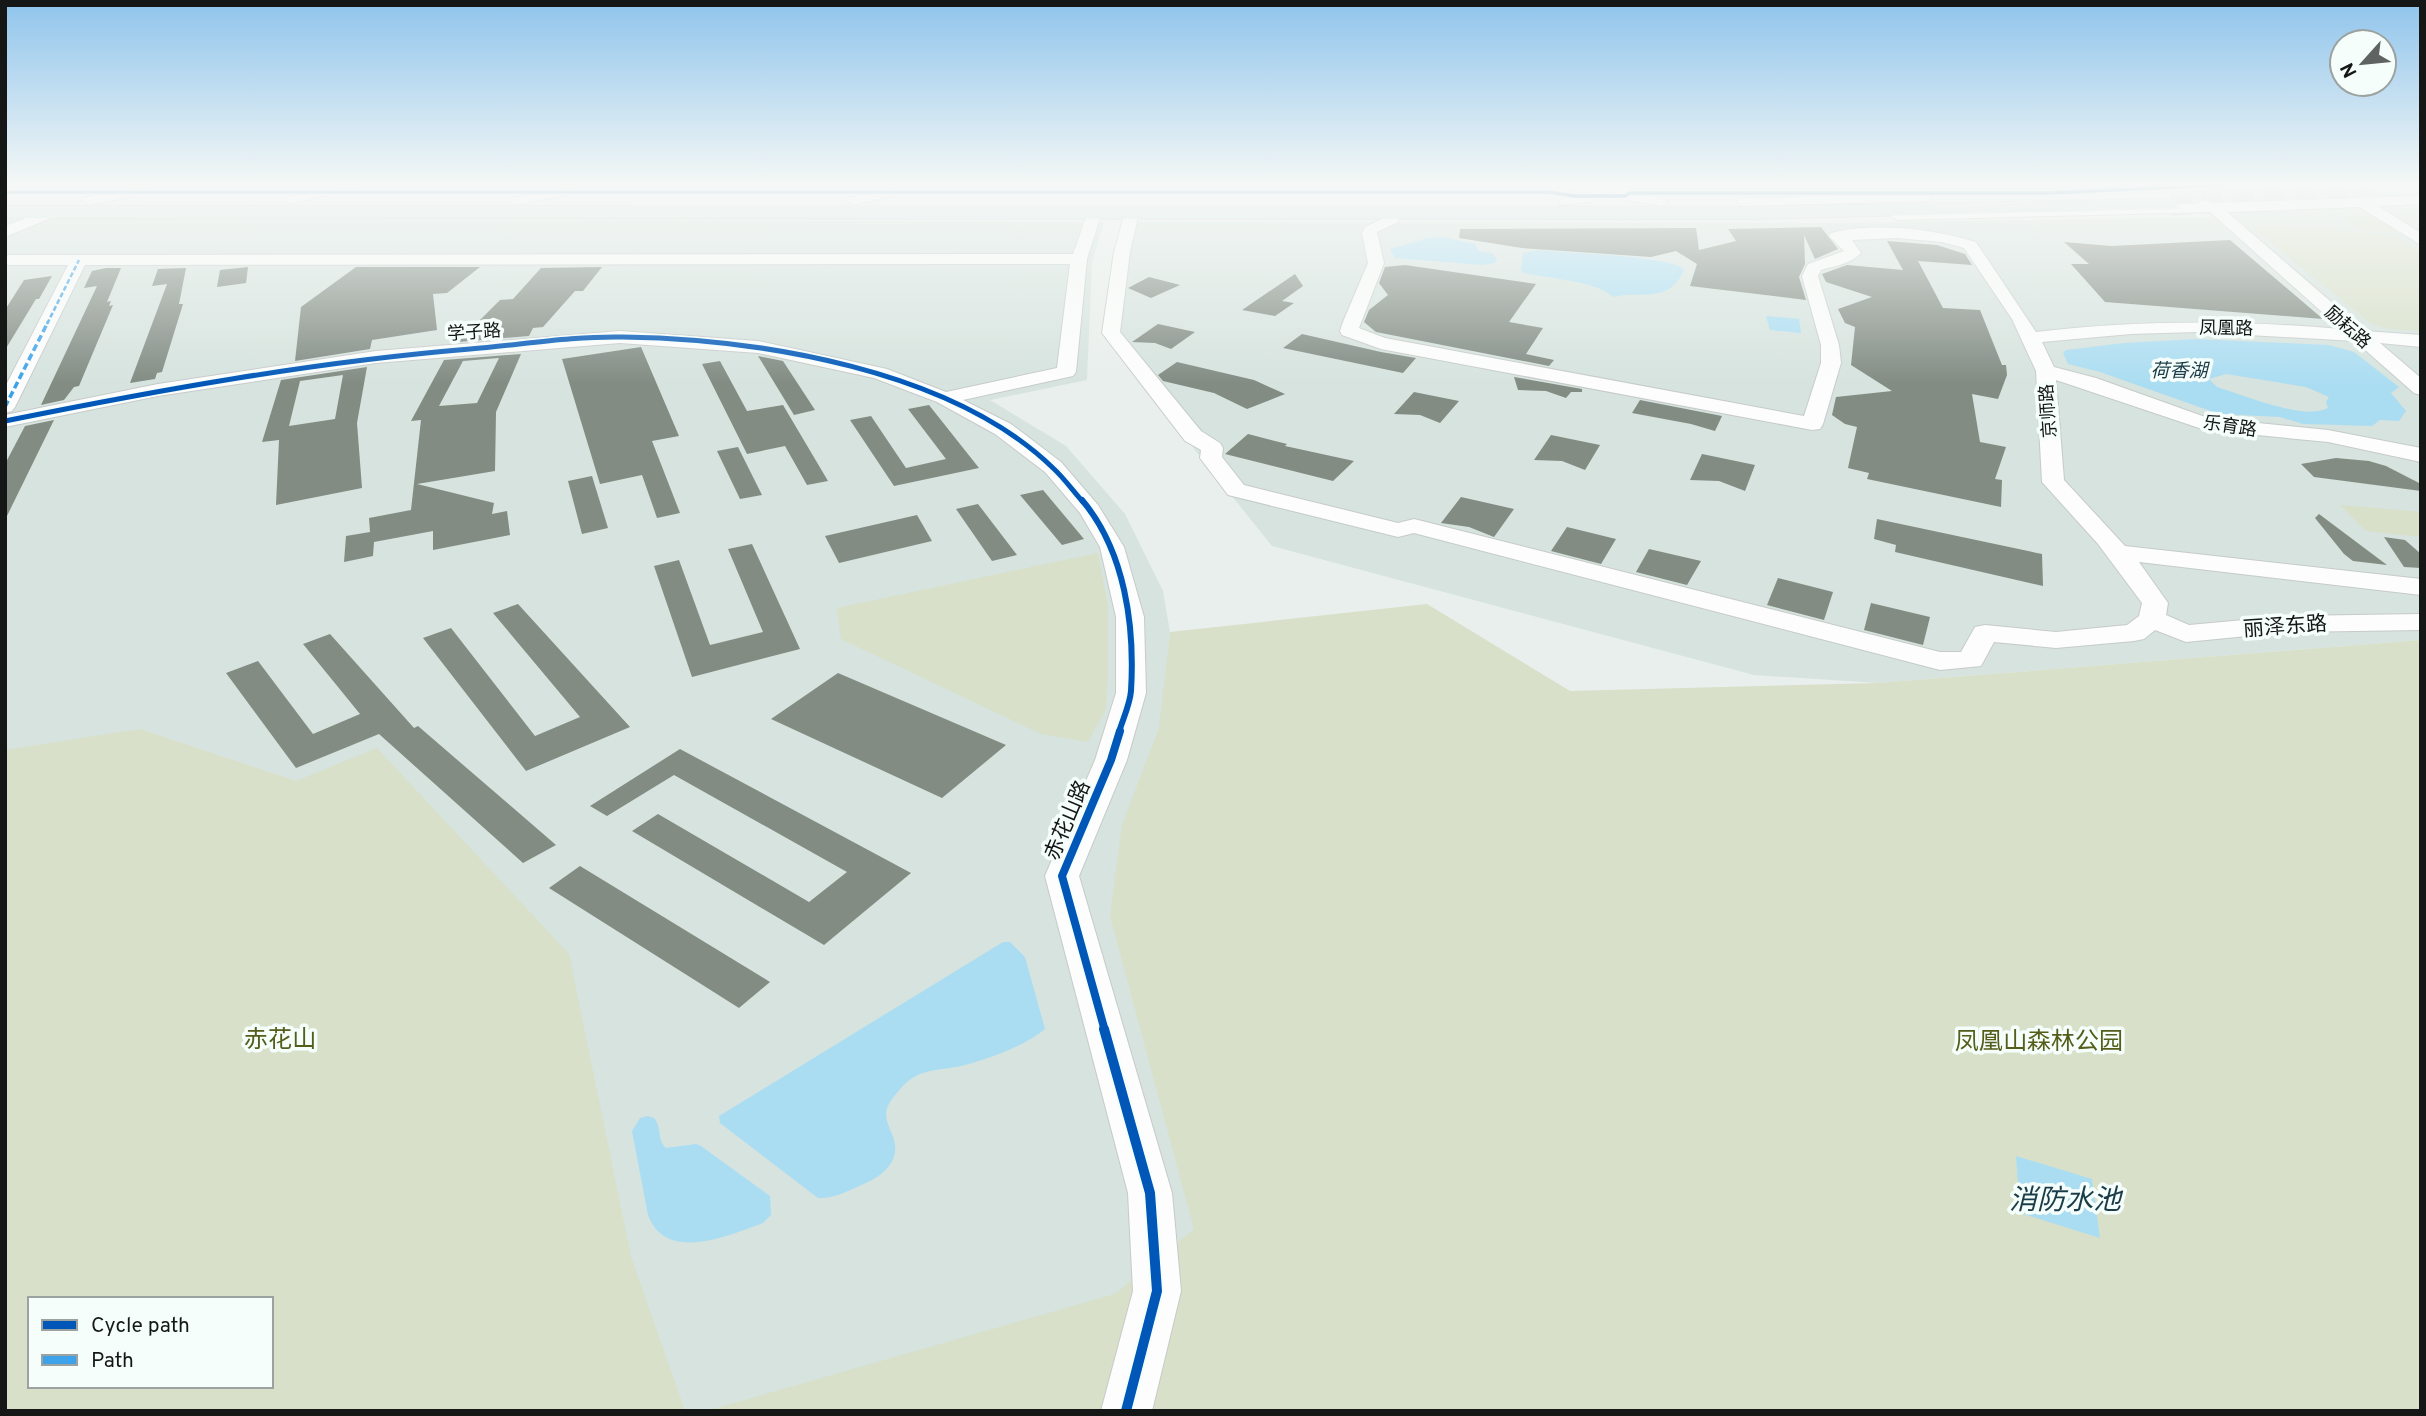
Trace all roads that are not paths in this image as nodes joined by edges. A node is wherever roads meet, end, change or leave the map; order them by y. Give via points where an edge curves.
1 (1082, 251) edge
2 (1123, 251) edge
3 (1374, 251) edge
4 (1852, 251) edge
5 (1975, 251) edge
6 (2257, 251) edge
7 (1079, 259) junction
8 (5, 260) edge
9 (79, 260) junction
10 (2359, 336) junction
11 (2032, 338) junction
12 (2421, 341) edge
13 (2046, 371) junction
14 (2421, 389) edge
15 (944, 398) junction
16 (5, 407) edge
17 (5, 421) edge
18 (2421, 455) edge
19 (2116, 552) junction
20 (2421, 587) edge
21 (2152, 619) junction
22 (2421, 622) edge
23 (1126, 1411) edge

1 - 7 street
2 - 21 street via 1111,333 1194,436 1212,448 1211,457 1236,490 1398,530 1414,526 1940,661 1971,660 1985,633 2056,640 2134,633
3 - 4 street, 京师路 via 1377,258 1367,293 1349,331 1355,336 1812,424 1831,363 1810,275 1814,267 1843,259
5 - 11 street, 京师路
6 - 10 street, 励耘路
7 - 9 street
7 - 15 street via 1066,372
8 - 9 street
9 - 16 street
10 - 11 street, 凤凰路 via 2168,327
10 - 12 street, 凤凰路
10 - 14 street, 励耘路
11 - 13 street, 京师路
13 - 18 street, 乐育路 via 2205,424 2328,436
13 - 19 street, 京师路 via 2053,482
15 - 17 street, 学子路 via 880,373 758,347 620,337 376,356
15 - 23 street, 赤花山路 via 1003,429 1053,467 1090,510 1112,547 1130,617 1131,693 1111,760 1062,876 1150,1193 1157,1291
19 - 20 street
19 - 21 street, 京师路 via 2155,603
21 - 22 street, 丽泽东路 via 2186,634 2289,624

